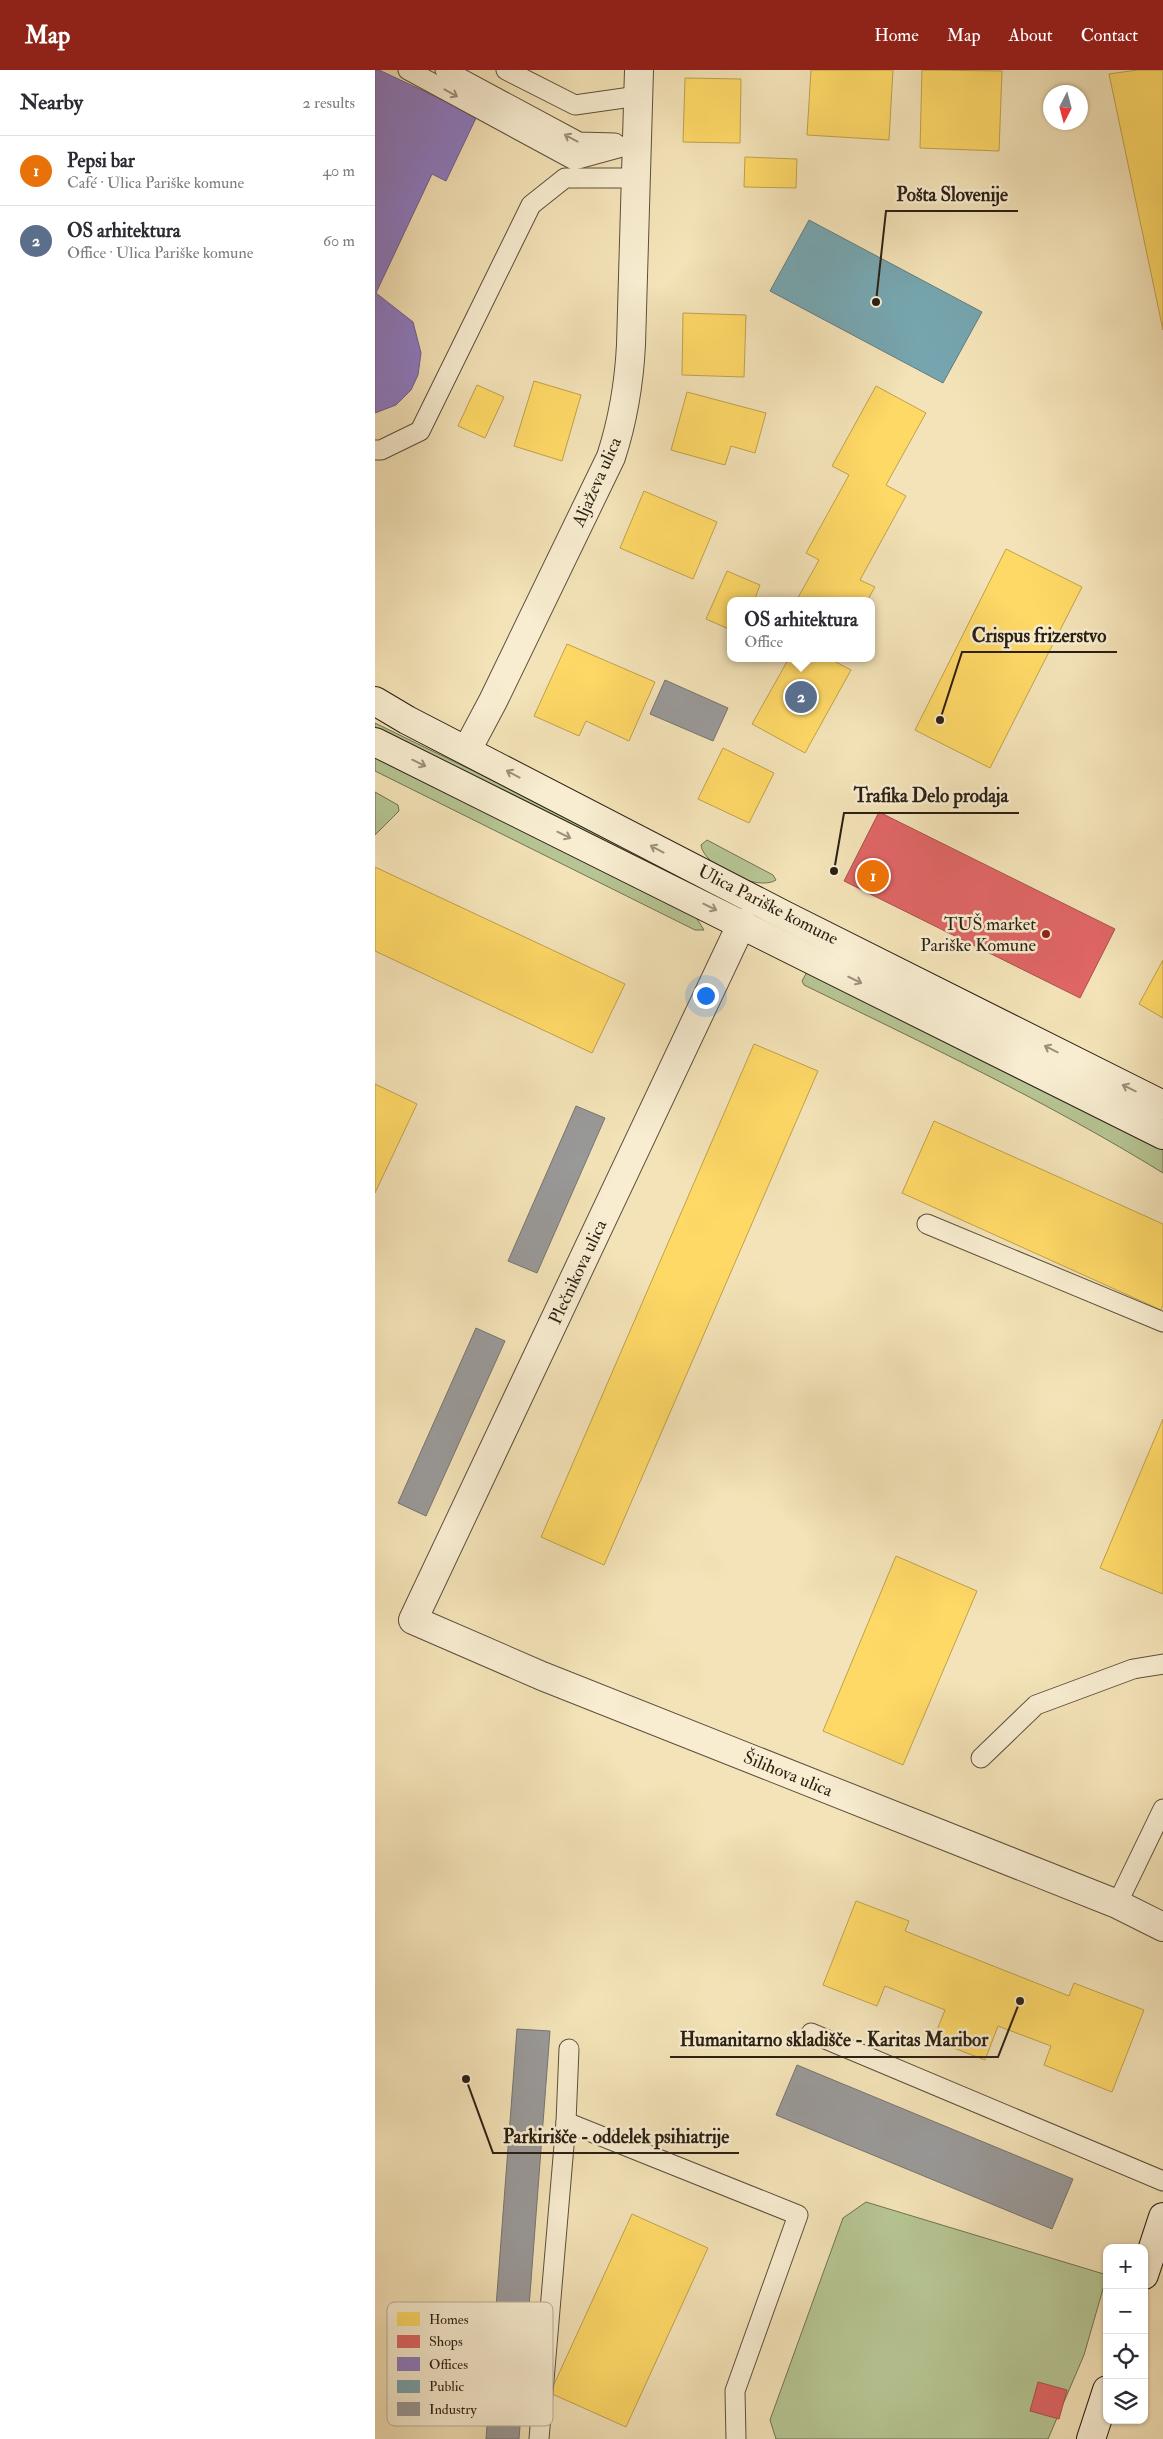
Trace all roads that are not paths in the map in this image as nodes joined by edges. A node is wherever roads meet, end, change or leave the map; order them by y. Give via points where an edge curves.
1 (408, 70) edge
2 (445, 70) edge
3 (506, 70) edge
4 (638, 83) edge
5 (636, 144) junction
6 (635, 178) junction
7 (375, 450) edge
8 (375, 701) edge
9 (375, 742) edge
10 (467, 750) junction
11 (742, 924) junction
12 (1163, 1105) edge
13 (1163, 1135) edge
14 (927, 1224) dead end
15 (1163, 1322) edge
16 (413, 1620) joint
17 (1163, 1664) edge
18 (981, 1758) dead end
19 (1163, 1809) edge
20 (1117, 1904) junction
21 (1163, 1927) edge
22 (811, 2033) dead end
23 (569, 2049) dead end
24 (566, 2122) junction
25 (1163, 2181) edge
26 (1163, 2218) edge
27 (1148, 2263) edge
28 (551, 2302) edge
29 (1103, 2402) edge
30 (540, 2426) edge
31 (539, 2439) edge
32 (736, 2439) edge
33 (1091, 2439) edge

1 -> 5 lane via 573,160
5 -> 2 lane via 579,142
3 - 4 lane via 575,105
4 - 5 street, Aljaževa ulica
5 - 6 street, Aljaževa ulica
6 - 7 lane via 565,178 531,204 420,432
6 - 10 street, Aljaževa ulica via 629,387 619,431 611,456
8 - 10 street, Ulica Pariške komune
9 -> 11 street
12 -> 10 street, Ulica Pariške komune via 767,906
11 -> 13 street
11 - 16 street, Plečnikova ulica
14 - 15 lane
16 - 20 street, Šilihova ulica via 551,1680
17 - 18 lane via 1133,1669 1036,1705
19 - 20 lane
20 - 21 street, Šilihova ulica
22 - 25 lane
23 - 24 lane
24 - 28 lane
24 - 32 lane via 797,2215 735,2392
26 - 27 street
29 - 33 street
30 - 31 lane

